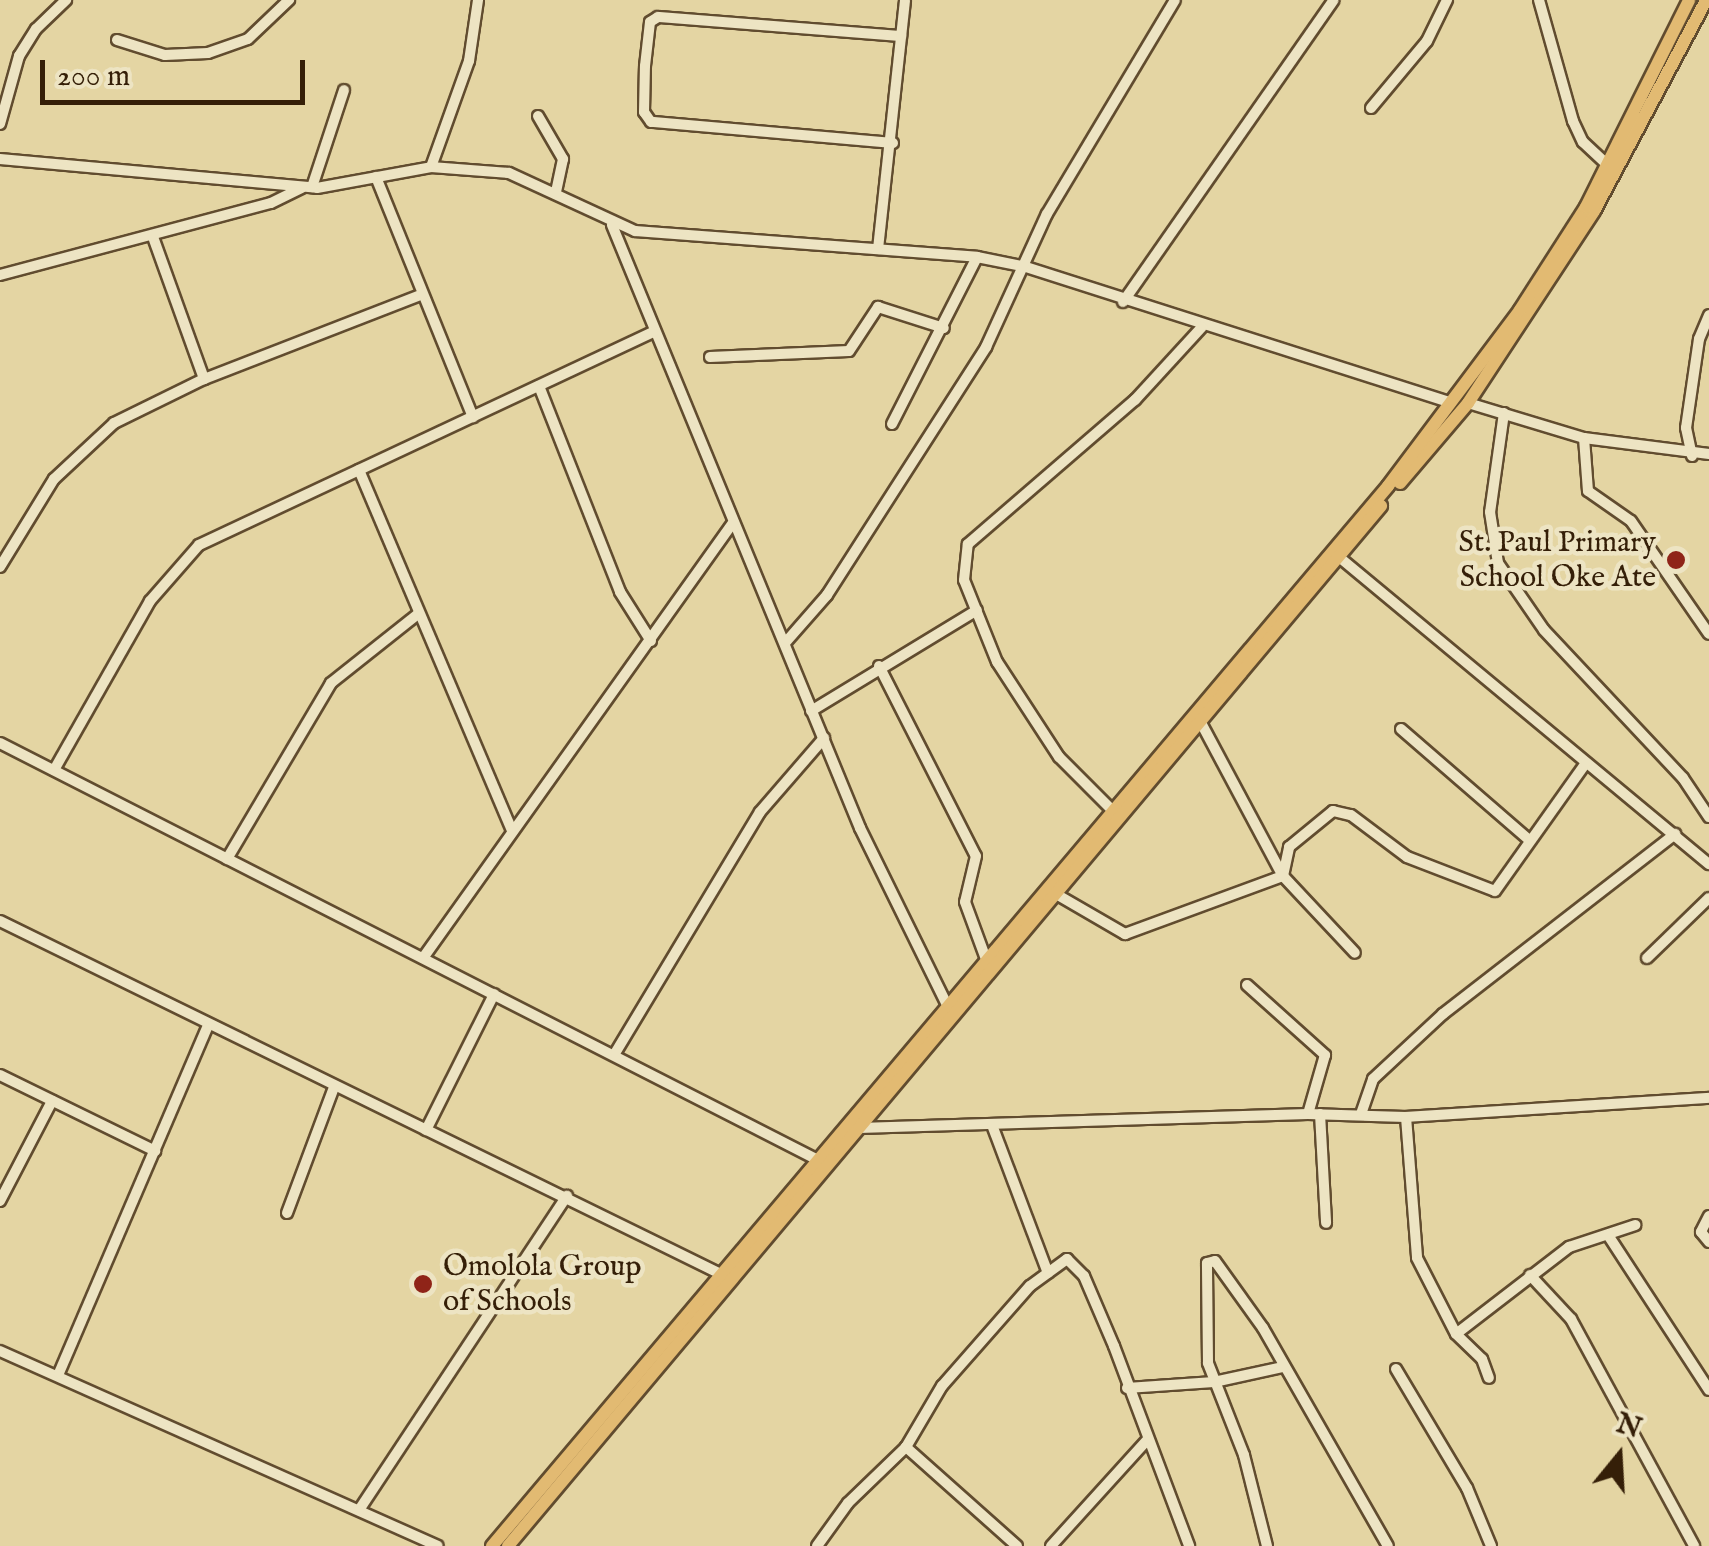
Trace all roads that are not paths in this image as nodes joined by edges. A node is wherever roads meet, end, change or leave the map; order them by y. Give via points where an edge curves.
1 (288, 0) edge
2 (478, 0) edge
3 (905, 0) edge
4 (1175, 0) edge
5 (1334, 0) edge
6 (1446, 0) edge
7 (1539, 0) edge
8 (1688, 0) edge
9 (1706, 0) edge
10 (63, 1) edge
11 (900, 36) junction
12 (117, 40) dead end
13 (344, 90) dead end
14 (1371, 108) dead end
15 (538, 116) dead end
16 (0, 124) edge
17 (893, 143) junction
18 (0, 159) edge
19 (1607, 164) junction
20 (431, 167) junction
21 (376, 176) junction
22 (311, 188) junction
23 (556, 191) junction
24 (612, 225) junction
25 (153, 237) junction
26 (878, 249) junction
27 (977, 257) junction
28 (1026, 267) junction
29 (0, 275) edge
30 (421, 295) junction
31 (1123, 302) junction
32 (1709, 315) edge
33 (944, 328) junction
34 (1202, 328) junction
35 (654, 332) junction
36 (710, 357) dead end
37 (204, 379) junction
38 (539, 386) junction
39 (1451, 403) junction
40 (1468, 403) junction
41 (1504, 413) junction
42 (472, 417) junction
43 (892, 424) dead end
44 (1584, 438) junction
45 (1709, 454) edge
46 (1692, 456) junction
47 (359, 470) junction
48 (732, 524) junction
49 (4, 549) edge
50 (1336, 554) junction
51 (0, 568) edge
52 (977, 610) junction
53 (418, 614) junction
54 (1709, 634) edge
55 (651, 641) junction
56 (786, 643) junction
57 (879, 666) junction
58 (812, 711) junction
59 (1200, 719) junction
60 (1401, 730) dead end
61 (824, 738) junction
62 (0, 743) edge
63 (1586, 762) junction
64 (54, 770) junction
65 (1110, 808) junction
66 (1709, 817) edge
67 (512, 831) junction
68 (1674, 834) junction
69 (1528, 838) junction
70 (227, 860) junction
71 (1708, 862) edge
72 (1283, 876) junction
73 (1056, 894) junction
74 (1709, 898) edge
75 (0, 921) edge
76 (1355, 953) dead end
77 (423, 958) junction
78 (1646, 958) dead end
79 (986, 959) junction
80 (1248, 985) dead end
81 (494, 994) junction
82 (947, 1005) junction
83 (208, 1028) junction
84 (614, 1054) junction
85 (0, 1076) edge
86 (334, 1088) junction
87 (1709, 1098) edge
88 (52, 1101) junction
89 (1314, 1114) junction
90 (1361, 1114) junction
91 (1406, 1117) junction
92 (992, 1125) junction
93 (859, 1128) junction
94 (426, 1130) junction
95 (155, 1151) junction
96 (823, 1162) junction
97 (567, 1196) junction
98 (0, 1201) edge
99 (287, 1213) dead end
100 (1709, 1216) edge
101 (1326, 1223) dead end
102 (1635, 1225) dead end
103 (1608, 1235) junction
104 (1709, 1242) edge
105 (1048, 1273) junction
106 (720, 1274) junction
107 (1530, 1275) junction
108 (1456, 1334) junction
109 (0, 1351) edge
110 (1284, 1367) junction
111 (1396, 1369) dead end
112 (59, 1373) junction
113 (1489, 1378) dead end
114 (1214, 1382) junction
115 (1128, 1388) junction
116 (1709, 1390) edge
117 (1148, 1439) junction
118 (906, 1447) junction
119 (359, 1510) junction
120 (438, 1546) edge
121 (492, 1546) edge
122 (508, 1546) edge
123 (817, 1546) edge
124 (1017, 1546) edge
125 (1051, 1546) edge
126 (1189, 1546) edge
127 (1266, 1546) edge
128 (1388, 1546) edge
129 (1491, 1546) edge
130 (1694, 1546) edge

1 - 12 street via 248,39 208,53 165,55
2 - 20 street via 469,60
3 - 11 street
4 - 28 street via 1047,214
5 - 31 street
6 - 14 street via 1426,41
7 - 19 street via 1572,120 1583,142
8 - 19 main road
9 - 40 main road via 1594,211
10 - 16 street via 20,56
11 - 17 street
11 - 17 street via 658,17 650,22 644,66 650,122
13 - 22 street
15 - 23 street via 563,159
17 - 26 street
18 - 22 street
19 - 39 main road via 1529,295
20 - 21 street
20 - 23 street via 509,173
21 - 22 street
21 - 30 street
22 - 25 street
23 - 24 street
24 - 26 street
24 - 35 street
25 - 29 street
25 - 37 street
26 - 27 street
27 - 28 street
27 - 33 street
28 - 31 street
28 - 56 street via 942,420 827,595
30 - 37 street
30 - 42 street
31 - 34 street
32 - 46 street via 1698,339 1686,428
33 - 36 street via 878,307 849,351
33 - 43 street
34 - 39 street
34 - 52 street via 1135,400 971,539 964,580
35 - 38 street
35 - 48 street
37 - 49 street via 114,423 88,444
38 - 42 street
38 - 55 street via 620,592
39 - 50 main road
40 - 41 street
40 - 50 main road
41 - 44 street
41 - 66 street via 1490,512 1498,563 1544,630 1683,778
42 - 47 street
44 - 46 street
44 - 54 street via 1588,491 1631,521
45 - 46 street
47 - 53 street
47 - 64 street via 212,536 178,563
48 - 55 street
48 - 56 street
49 - 51 street
50 - 59 main road
50 - 63 street
50 - 65 main road
52 - 57 street
52 - 65 street via 1034,724
53 - 67 street
53 - 70 street via 330,683
55 - 67 street
56 - 58 street
57 - 58 street
57 - 79 street via 976,856 964,902
58 - 61 street
59 - 72 street
59 - 73 main road
60 - 69 street
61 - 82 street
61 - 84 street via 760,812
62 - 64 street
63 - 68 street
63 - 69 street
64 - 70 street
65 - 79 main road
67 - 77 street
68 - 71 street
68 - 90 street via 1443,1014 1374,1079
69 - 72 street via 1494,892 1407,857 1351,815 1333,811 1289,847
70 - 77 street
72 - 73 street via 1124,934
72 - 76 street
73 - 93 main road
74 - 78 street
75 - 83 street
77 - 81 street
79 - 82 main road
80 - 89 street via 1325,1055
81 - 84 street
81 - 94 street
82 - 96 main road
83 - 86 street
83 - 95 street
84 - 96 street
85 - 88 street
86 - 94 street
86 - 99 street
87 - 91 street
88 - 95 street
88 - 98 street
89 - 90 street
89 - 92 street
89 - 101 street
90 - 91 street
91 - 108 street via 1416,1258
92 - 93 street
92 - 105 street
93 - 96 main road
94 - 97 street
95 - 112 street
96 - 106 main road
96 - 122 main road
97 - 106 street
97 - 119 street
100 - 104 street via 1701,1232
102 - 103 street
103 - 107 street via 1569,1247
103 - 116 street
105 - 115 street via 1067,1259 1084,1276
105 - 118 street via 942,1386
106 - 121 main road
107 - 108 street
107 - 130 street via 1571,1318
108 - 113 street via 1482,1360
109 - 112 street
110 - 114 street
110 - 114 street via 1215,1261 1207,1263 1205,1311
110 - 128 street
111 - 129 street via 1467,1488
112 - 119 street
114 - 115 street
114 - 127 street via 1244,1455
115 - 117 street
117 - 125 street
117 - 126 street
118 - 123 street via 848,1503
118 - 124 street
119 - 120 street

